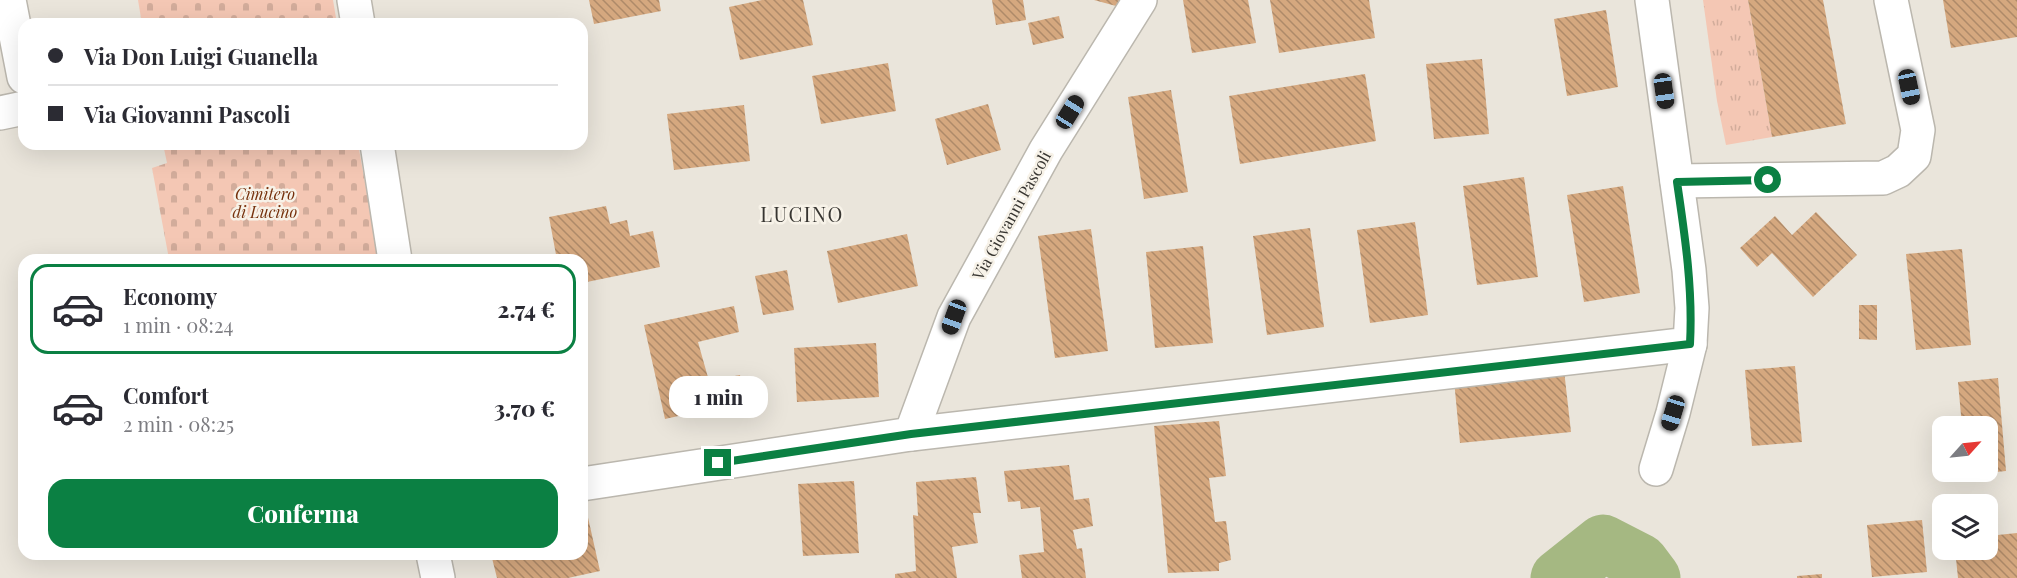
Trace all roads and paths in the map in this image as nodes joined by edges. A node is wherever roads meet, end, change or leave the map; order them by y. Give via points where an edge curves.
1 (9, 0) edge
2 (354, 0) edge
3 (1140, 0) edge
4 (1652, 0) edge
5 (1891, 0) edge
6 (357, 18) edge
7 (18, 46) edge
8 (18, 109) edge
9 (0, 113) edge
10 (378, 150) edge
11 (1677, 182) junction
12 (395, 254) edge
13 (1690, 344) junction
14 (911, 434) junction
15 (1656, 469) dead end
16 (588, 483) edge
17 (434, 560) edge
18 (457, 560) edge
19 (438, 578) edge
20 (459, 578) edge

1 - 7 street
2 - 6 street
3 - 14 street, Via Giovanni Pascoli via 1046,150 954,317
4 - 11 street
5 - 11 street via 1918,130 1914,156 1898,171 1883,178
8 - 9 street
10 - 12 street
11 - 13 street via 1689,270
13 - 14 street
13 - 15 street
14 - 16 street
17 - 19 street
18 - 20 street

